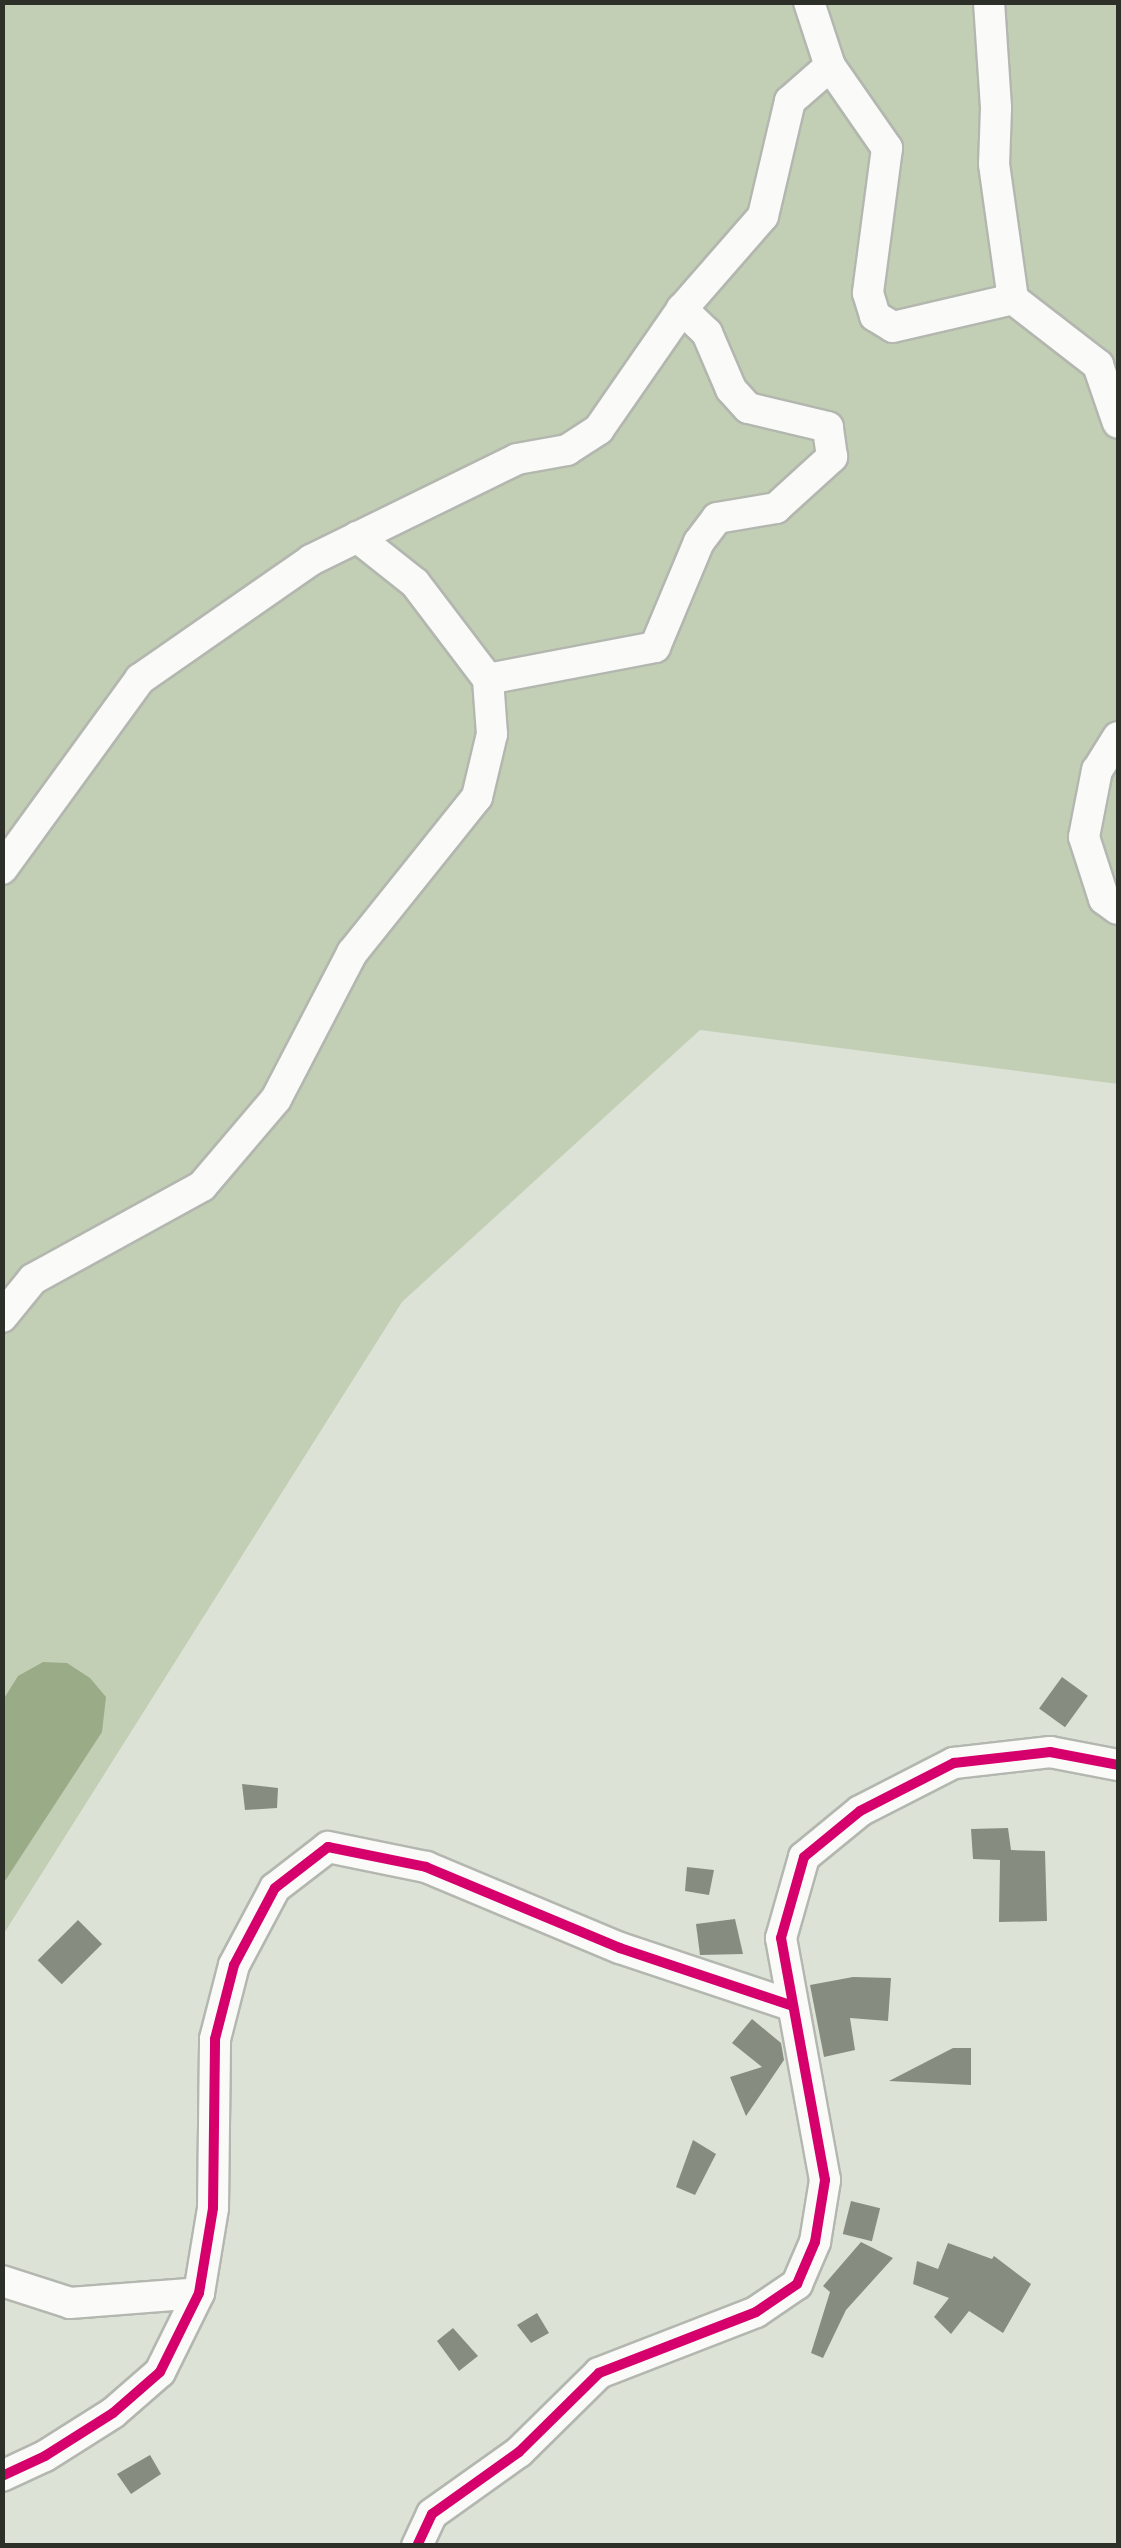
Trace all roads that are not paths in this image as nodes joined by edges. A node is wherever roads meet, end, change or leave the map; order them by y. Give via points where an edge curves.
1 (809, 2) edge
2 (989, 2) edge
3 (830, 66) junction
4 (1013, 300) junction
5 (682, 310) junction
6 (1118, 423) edge
7 (357, 536) junction
8 (488, 679) junction
9 (1118, 737) edge
10 (2, 869) edge
11 (1118, 909) edge
12 (2, 1316) edge
13 (1118, 1765) edge
14 (790, 2005) junction
15 (2, 2281) edge
16 (199, 2293) junction
17 (2, 2476) edge
18 (417, 2546) edge

1 - 3 street
2 - 4 street via 994,164
3 - 4 street via 886,148 868,293 874,316 893,327
3 - 5 street via 790,100 763,216
4 - 6 street via 1098,366
5 - 7 street via 598,430 566,450 517,459
5 - 8 street via 706,333 748,408 828,428 832,457 776,508 716,518 699,542 655,646
7 - 8 street via 415,584
7 - 10 street via 311,560 140,679
8 - 12 street via 492,734 476,796 352,953 276,1099 202,1186 32,1279
9 - 11 street via 1097,770 1084,837 1104,900
13 - 14 street via 1050,1752 954,1763 860,1811 804,1858 781,1938
14 - 16 street via 620,1948 426,1867 328,1846 274,1888 234,1965 215,2038 213,2208
14 - 18 street via 825,2180 814,2242 797,2284 756,2312 599,2373 519,2452 432,2514
15 - 16 street via 70,2303
16 - 17 street via 160,2372 112,2413

